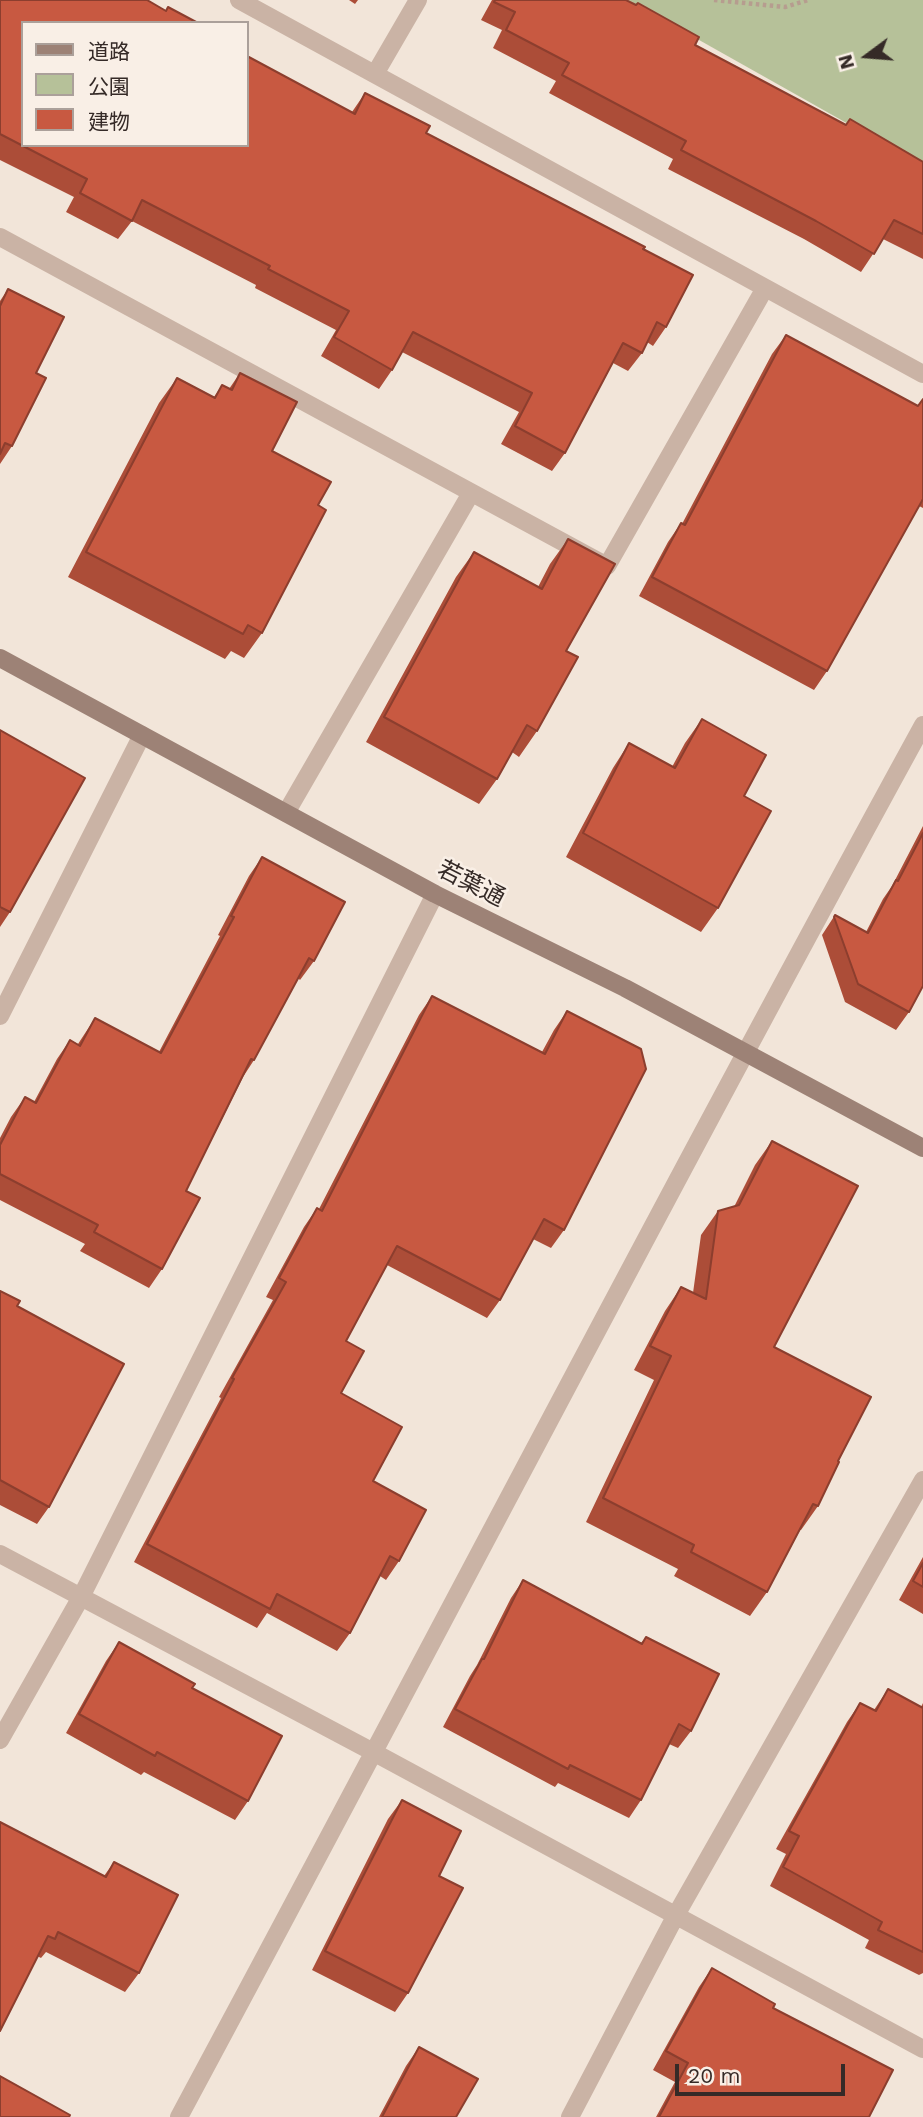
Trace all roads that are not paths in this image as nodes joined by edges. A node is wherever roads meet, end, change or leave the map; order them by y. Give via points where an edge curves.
1 (239, 0) edge
2 (418, 0) edge
3 (375, 74) junction
4 (0, 237) edge
5 (765, 288) junction
6 (923, 374) edge
7 (471, 493) junction
8 (0, 658) edge
9 (923, 725) edge
10 (142, 735) junction
11 (286, 813) junction
12 (435, 894) junction
13 (0, 1016) edge
14 (745, 1051) junction
15 (923, 1148) edge
16 (923, 1480) edge
17 (0, 1554) edge
18 (80, 1597) junction
19 (0, 1740) edge
20 (375, 1753) junction
21 (676, 1915) junction
22 (923, 2049) edge
23 (179, 2117) edge
24 (570, 2117) edge

1 - 3 street
2 - 3 street
3 - 5 street
4 - 7 street
5 - 6 street
5 - 7 street via 607,566
7 - 11 street
8 - 10 street, 若葉通
9 - 14 street
10 - 11 street, 若葉通
10 - 13 street
11 - 12 street, 若葉通
12 - 14 street, 若葉通
12 - 18 street
14 - 15 street, 若葉通
14 - 20 street
16 - 21 street
17 - 18 street
18 - 19 street
18 - 20 street
20 - 21 street
20 - 23 street
21 - 22 street
21 - 24 street

